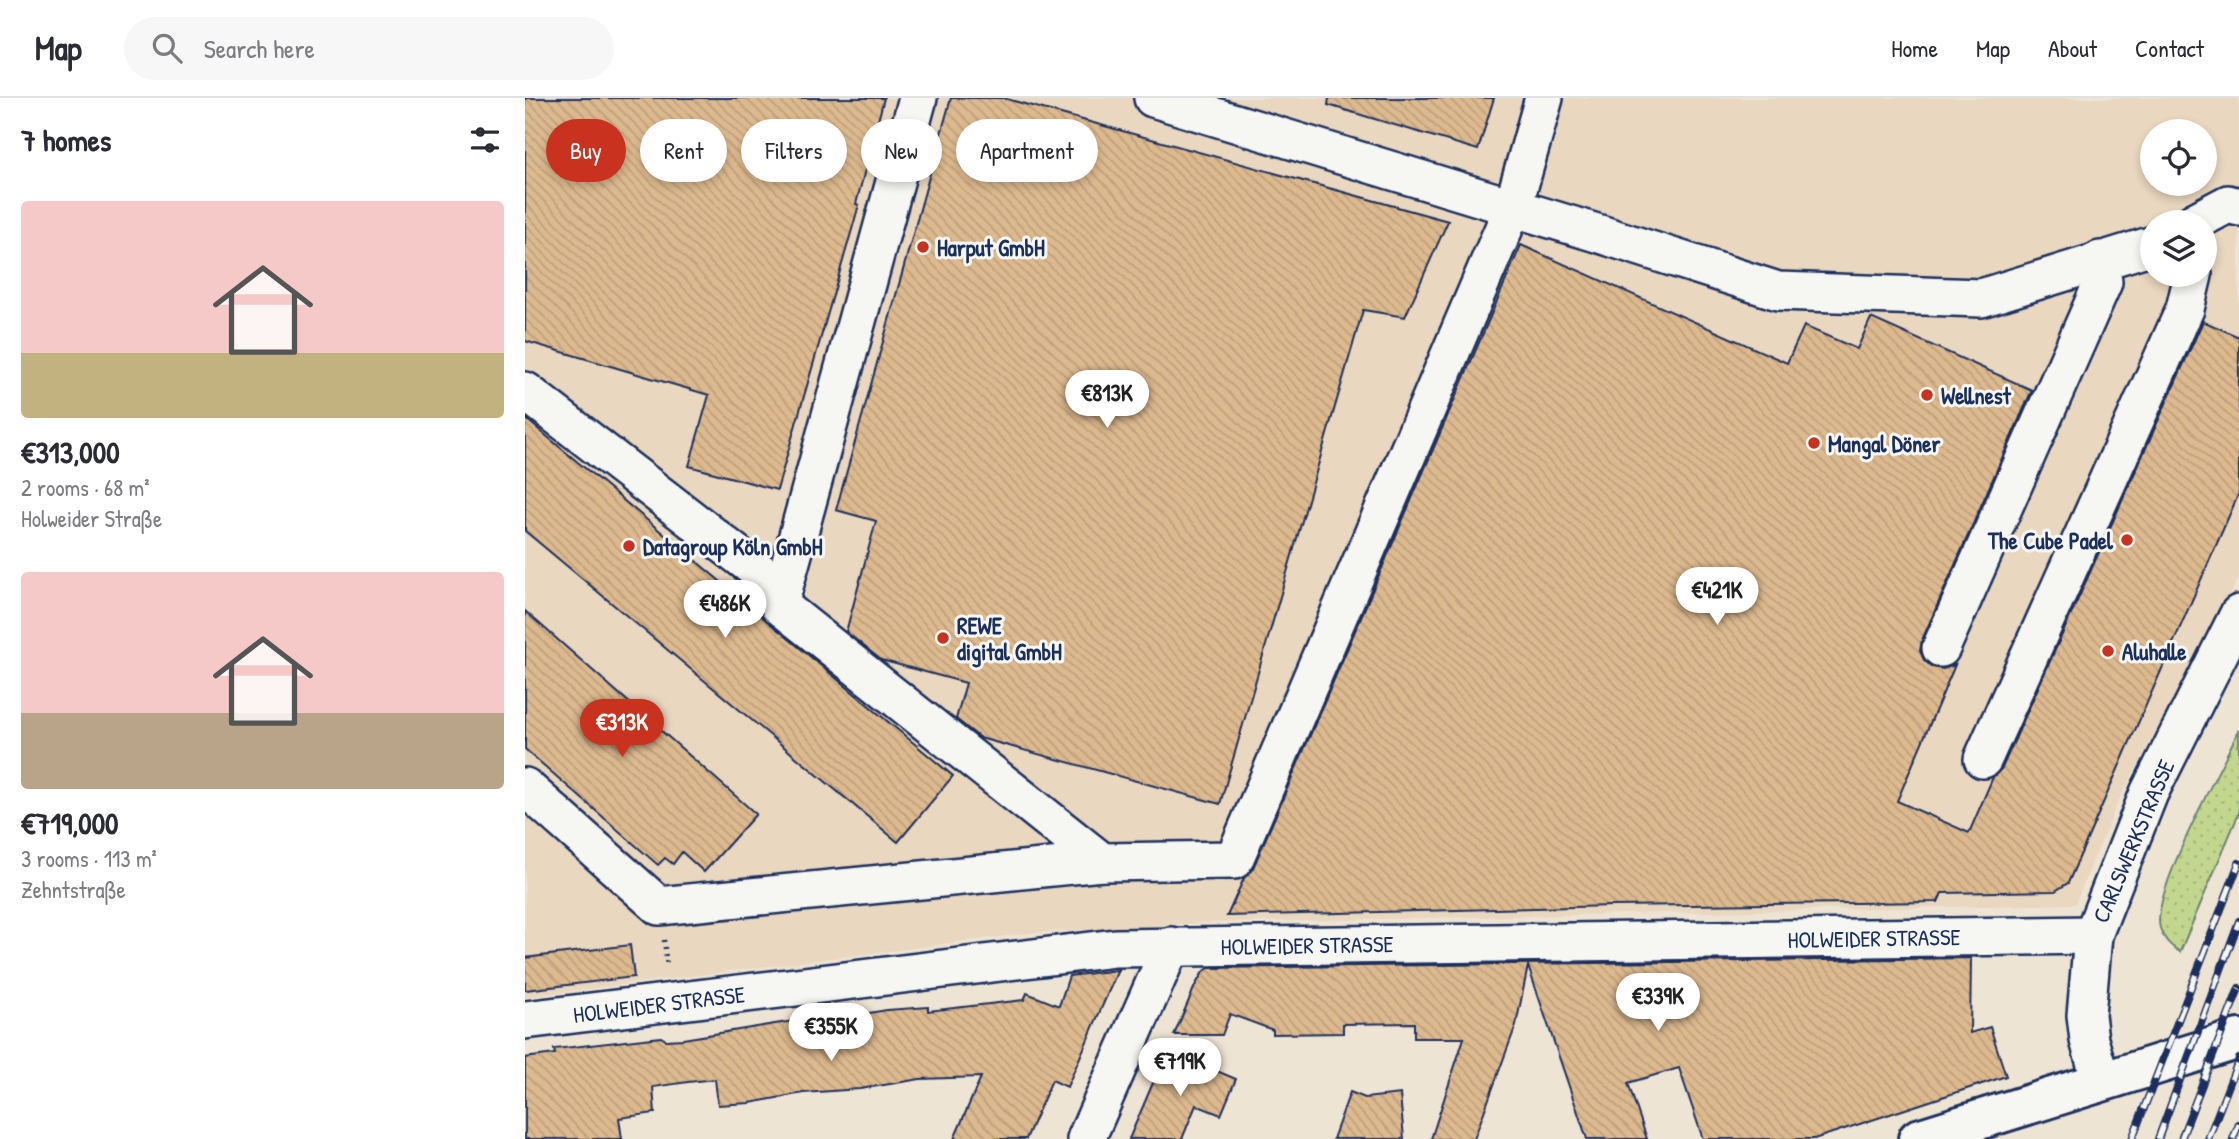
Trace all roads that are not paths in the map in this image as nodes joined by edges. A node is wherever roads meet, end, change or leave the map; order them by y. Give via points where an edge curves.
1 (918, 98) edge
2 (1544, 98) edge
3 (1173, 101) edge
4 (1513, 207) junction
5 (2239, 207) edge
6 (2217, 210) edge
7 (2140, 249) edge
8 (2100, 260) junction
9 (2190, 287) edge
10 (525, 391) edge
11 (783, 590) junction
12 (2239, 614) edge
13 (1941, 649) dead end
14 (1983, 760) dead end
15 (525, 787) edge
16 (1103, 862) junction
17 (2093, 935) junction
18 (1171, 946) junction
19 (525, 1020) edge
20 (2239, 1039) edge
21 (2101, 1081) junction
22 (1086, 1139) edge
23 (1918, 1139) edge

1 - 11 street
2 - 4 street
3 - 4 street
4 - 8 street via 1778,291 1981,298
4 - 16 street via 1234,860
5 - 6 street via 2228,204
7 - 8 street
8 - 13 street via 2103,282
9 - 14 street via 2185,309
10 - 11 street
11 - 16 street via 779,605
12 - 17 street, CARLSWERKSTRASSE via 2149,793
15 - 16 street via 659,906
17 - 18 street, HOLWEIDER STRASSE
17 - 21 street, CARLSWERKSTRASSE via 2086,1015
18 - 19 street, HOLWEIDER STRASSE via 1115,948
18 - 22 street
20 - 21 main road
21 - 23 main road

